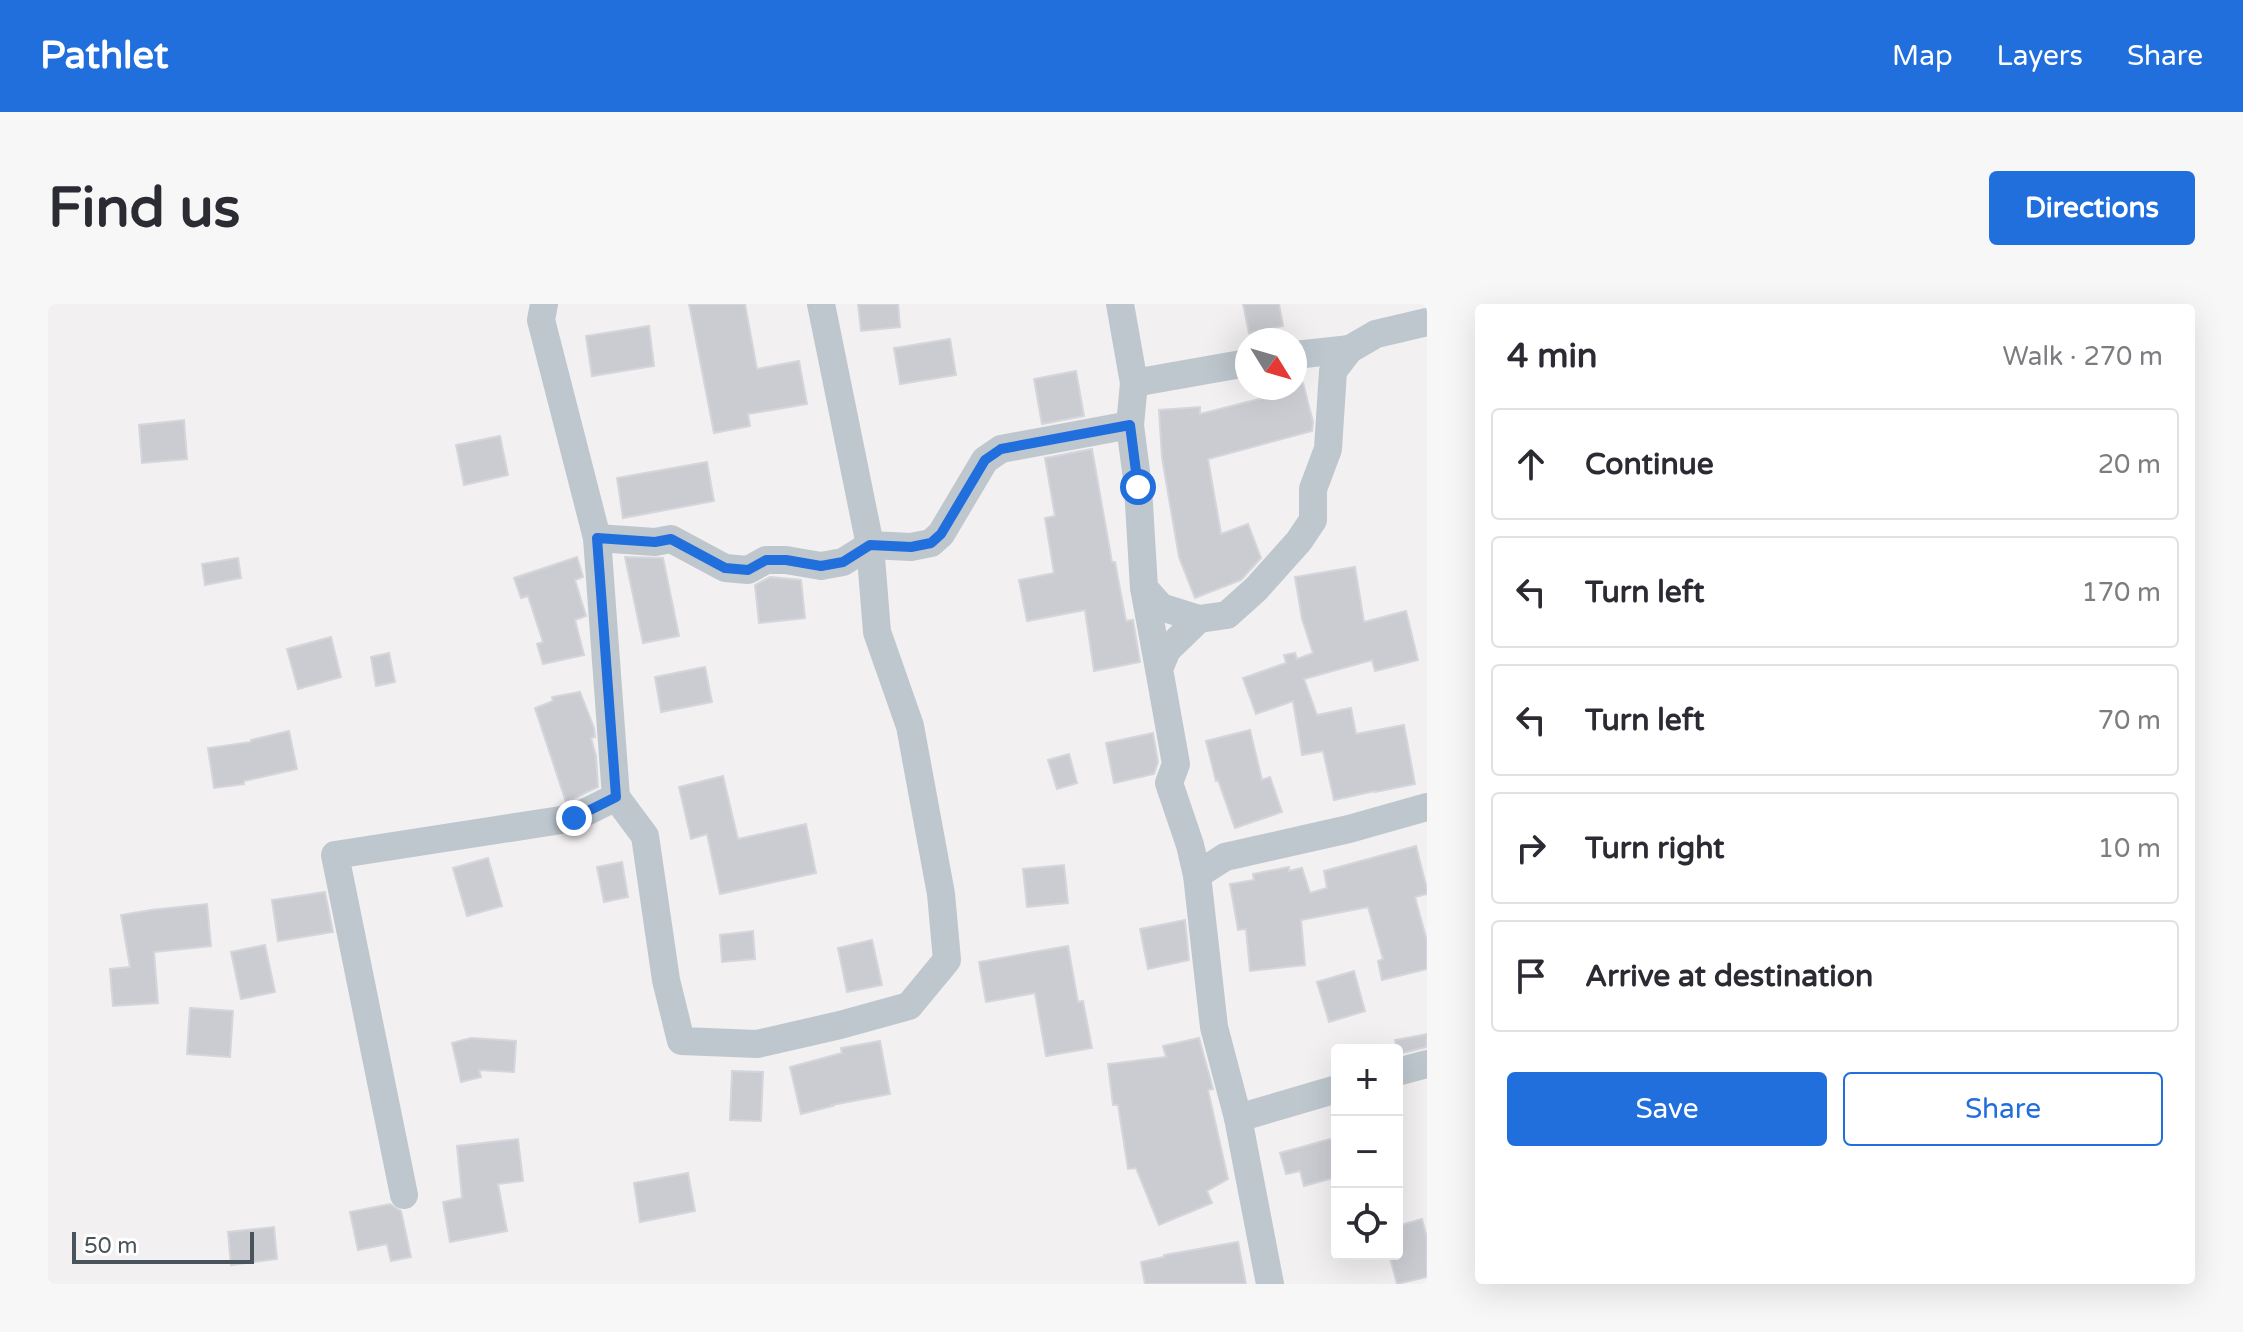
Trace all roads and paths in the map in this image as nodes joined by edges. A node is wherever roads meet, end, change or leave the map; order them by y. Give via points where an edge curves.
1 (544, 304) edge
2 (821, 304) edge
3 (1120, 304) edge
4 (1427, 322) edge
5 (1350, 349) junction
6 (1307, 354) edge
7 (1235, 365) edge
8 (1134, 383) junction
9 (1130, 425) junction
10 (597, 538) junction
11 (870, 545) junction
12 (1144, 588) junction
13 (1199, 619) junction
14 (1159, 669) junction
15 (616, 797) junction
16 (1427, 807) edge
17 (1197, 875) junction
18 (1427, 1064) edge
19 (1403, 1070) edge
20 (1331, 1091) edge
21 (1238, 1118) junction
22 (404, 1195) dead end
23 (1270, 1284) edge

1 - 10 street via 541,320
2 - 11 street
3 - 8 street
4 - 5 street via 1376,334
5 - 6 street
5 - 13 street via 1333,371 1328,449 1313,489 1313,520 1256,589 1227,615
7 - 8 street
8 - 9 street
9 - 11 street via 1001,449 985,460 931,543
9 - 12 street
10 - 11 street via 671,539 725,568 748,570 766,560 821,566 843,562
10 - 15 street
11 - 15 street via 877,632 910,726 941,894 947,960 909,1006 757,1044 681,1041 666,980 645,836
12 - 13 street via 1161,607
12 - 14 street
13 - 14 street via 1167,650
14 - 17 street via 1176,764 1169,783
15 - 22 street via 574,818 335,855
16 - 17 street via 1225,857
17 - 21 street via 1214,1027
18 - 19 street
20 - 21 street
21 - 23 street

